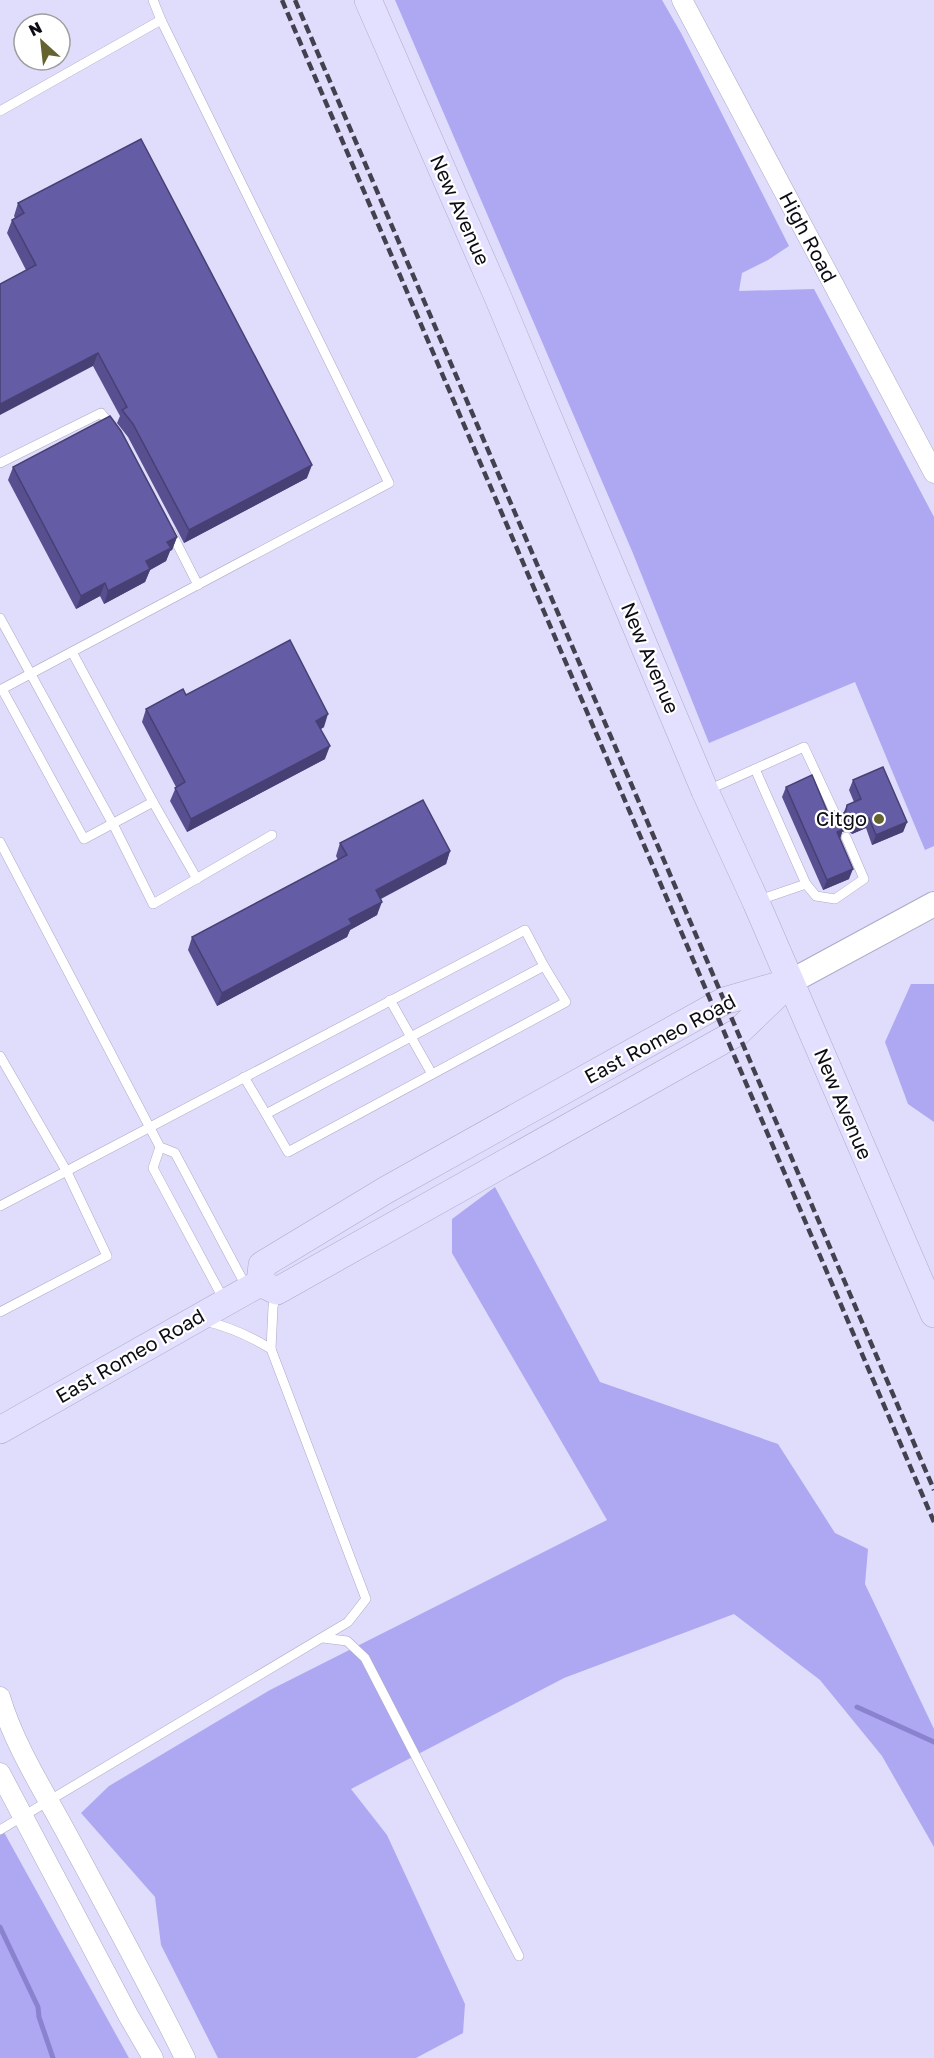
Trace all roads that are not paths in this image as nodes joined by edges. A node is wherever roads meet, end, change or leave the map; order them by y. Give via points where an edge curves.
1 (153, 0) edge
2 (368, 0) edge
3 (682, 0) edge
4 (160, 20) junction
5 (0, 111) edge
6 (122, 440) edge
7 (0, 463) edge
8 (934, 473) edge
9 (166, 523) edge
10 (198, 585) junction
11 (0, 618) edge
12 (72, 652) junction
13 (29, 674) junction
14 (1, 689) edge
15 (755, 769) junction
16 (705, 791) junction
17 (153, 802) junction
18 (837, 818) edge
19 (113, 824) junction
20 (272, 835) dead end
21 (846, 837) edge
22 (0, 842) edge
23 (196, 879) junction
24 (806, 884) junction
25 (756, 902) junction
26 (934, 904) edge
27 (544, 966) junction
28 (790, 982) junction
29 (390, 1000) junction
30 (411, 1037) junction
31 (0, 1056) edge
32 (432, 1074) junction
33 (244, 1077) junction
34 (266, 1114) junction
35 (149, 1126) junction
36 (160, 1147) junction
37 (67, 1172) junction
38 (0, 1206) edge
39 (252, 1291) junction
40 (0, 1312) edge
41 (934, 1314) edge
42 (196, 1319) junction
43 (271, 1349) junction
44 (0, 1430) edge
45 (321, 1638) junction
46 (0, 1697) edge
47 (0, 1773) edge
48 (49, 1800) junction
49 (22, 1817) junction
50 (0, 1830) edge
51 (519, 1956) dead end
52 (153, 2058) edge
53 (185, 2058) edge

1 - 4 lane
2 - 16 main road, New Avenue via 497,295
3 - 8 street, High Road
4 - 5 lane
4 - 10 lane via 389,483
6 - 7 lane via 101,413
9 - 10 lane
10 - 12 lane
11 - 13 lane
12 - 13 lane
12 - 17 lane
13 - 14 lane
13 - 19 lane
14 - 19 lane via 84,839
15 - 16 lane
15 - 18 lane via 804,747
15 - 24 lane
16 - 25 main road, New Avenue
17 - 19 lane
17 - 23 lane
19 - 23 lane via 153,904
20 - 23 lane
21 - 24 lane via 864,879 836,899 816,896
22 - 35 lane
24 - 25 lane
25 - 28 main road, New Avenue
26 - 28 street
27 - 29 lane via 525,930
27 - 30 lane
27 - 32 lane via 566,1002
28 - 39 main road, East Romeo Road via 724,1001 476,1139 262,1266
28 - 41 main road, New Avenue
29 - 30 lane
29 - 33 lane
30 - 32 lane
30 - 34 lane
31 - 37 lane
32 - 34 lane via 288,1152
33 - 34 lane
33 - 35 lane
35 - 36 lane
35 - 37 lane
36 - 39 lane via 176,1153
36 - 39 lane via 153,1168
37 - 38 lane
37 - 40 lane via 107,1256
39 - 42 main road, East Romeo Road
39 - 43 lane via 273,1307
42 - 43 lane via 227,1326
42 - 44 main road, East Romeo Road
43 - 45 lane via 366,1599 348,1622
45 - 48 lane
45 - 51 lane via 347,1641 365,1658
46 - 48 street via 25,1758
47 - 49 street
48 - 49 lane
48 - 53 street
49 - 50 lane
49 - 52 street

